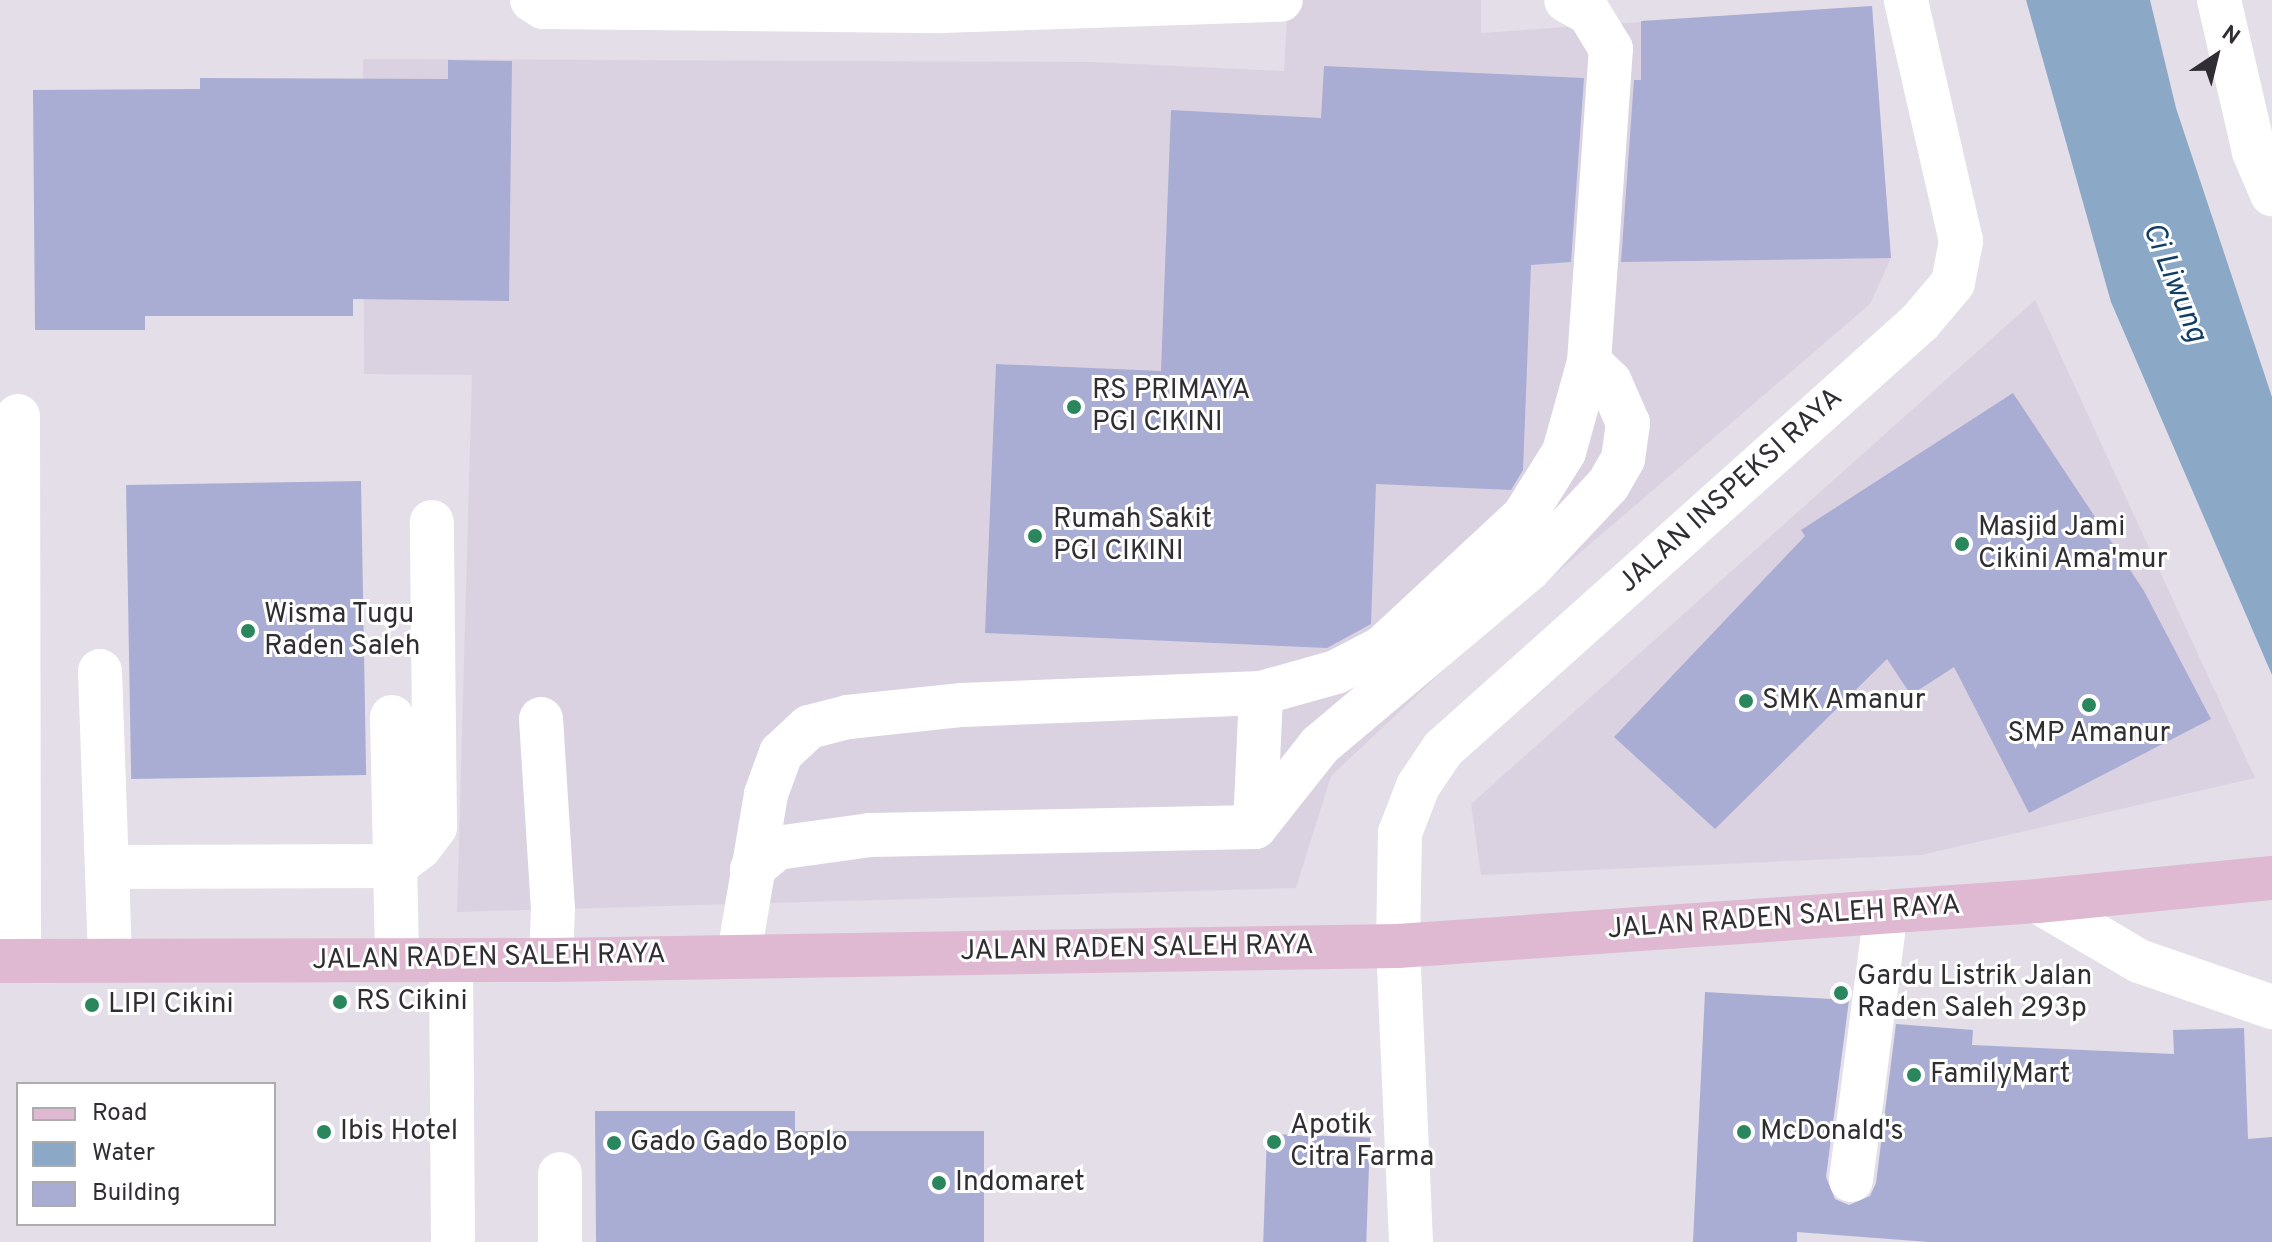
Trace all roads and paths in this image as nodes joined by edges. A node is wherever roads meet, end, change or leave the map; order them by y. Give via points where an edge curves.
1 (532, 0) edge
2 (1281, 0) edge
3 (1566, 0) edge
4 (1906, 0) edge
5 (2219, 0) edge
6 (997, 5) edge
7 (2272, 194) edge
8 (1589, 362) junction
9 (18, 416) dead end
10 (432, 522) dead end
11 (100, 671) dead end
12 (1261, 693) junction
13 (392, 717) dead end
14 (541, 719) dead end
15 (1255, 827) junction
16 (395, 866) junction
17 (108, 867) junction
18 (752, 869) junction
19 (2272, 878) edge
20 (2037, 901) junction
21 (1886, 911) junction
22 (1398, 946) junction
23 (739, 954) junction
24 (397, 959) junction
25 (10, 960) edge
26 (110, 960) junction
27 (451, 960) junction
28 (551, 960) junction
29 (2272, 1007) edge
30 (560, 1174) dead end
31 (1851, 1180) dead end
32 (453, 1242) edge
33 (560, 1242) edge
34 (1411, 1242) edge

1 - 6 street via 543,7
2 - 6 street
3 - 8 street via 1589,13 1611,49
4 - 22 street, JALAN INSPEKSI RAYA via 1961,241 1953,283 1920,322 1443,749 1418,786 1400,833
5 - 7 street via 2254,152
8 - 12 street via 1553,475 1496,544 1382,648 1336,672
8 - 15 street via 1610,382 1628,423 1623,459 1608,485 1529,569 1320,745
9 - 25 street
10 - 16 street via 435,827
11 - 17 street
12 - 15 street
12 - 18 street via 962,705 848,717 809,727 781,753 766,794
13 - 16 street
14 - 28 street via 553,908
15 - 18 street via 870,835 777,848
16 - 17 street
16 - 24 street
17 - 26 street
18 - 23 street
19 - 20 main road, JALAN RADEN SALEH RAYA
20 - 21 main road, JALAN RADEN SALEH RAYA
20 - 29 street via 2139,961
21 - 22 main road, JALAN RADEN SALEH RAYA
21 - 31 street
22 - 23 main road, JALAN RADEN SALEH RAYA
22 - 34 street, JALAN INSPEKSI RAYA
23 - 28 main road, JALAN RADEN SALEH RAYA
24 - 26 main road, JALAN RADEN SALEH RAYA
24 - 27 main road, JALAN RADEN SALEH RAYA
25 - 26 main road, JALAN RADEN SALEH RAYA
27 - 28 main road, JALAN RADEN SALEH RAYA
27 - 32 street
30 - 33 street

